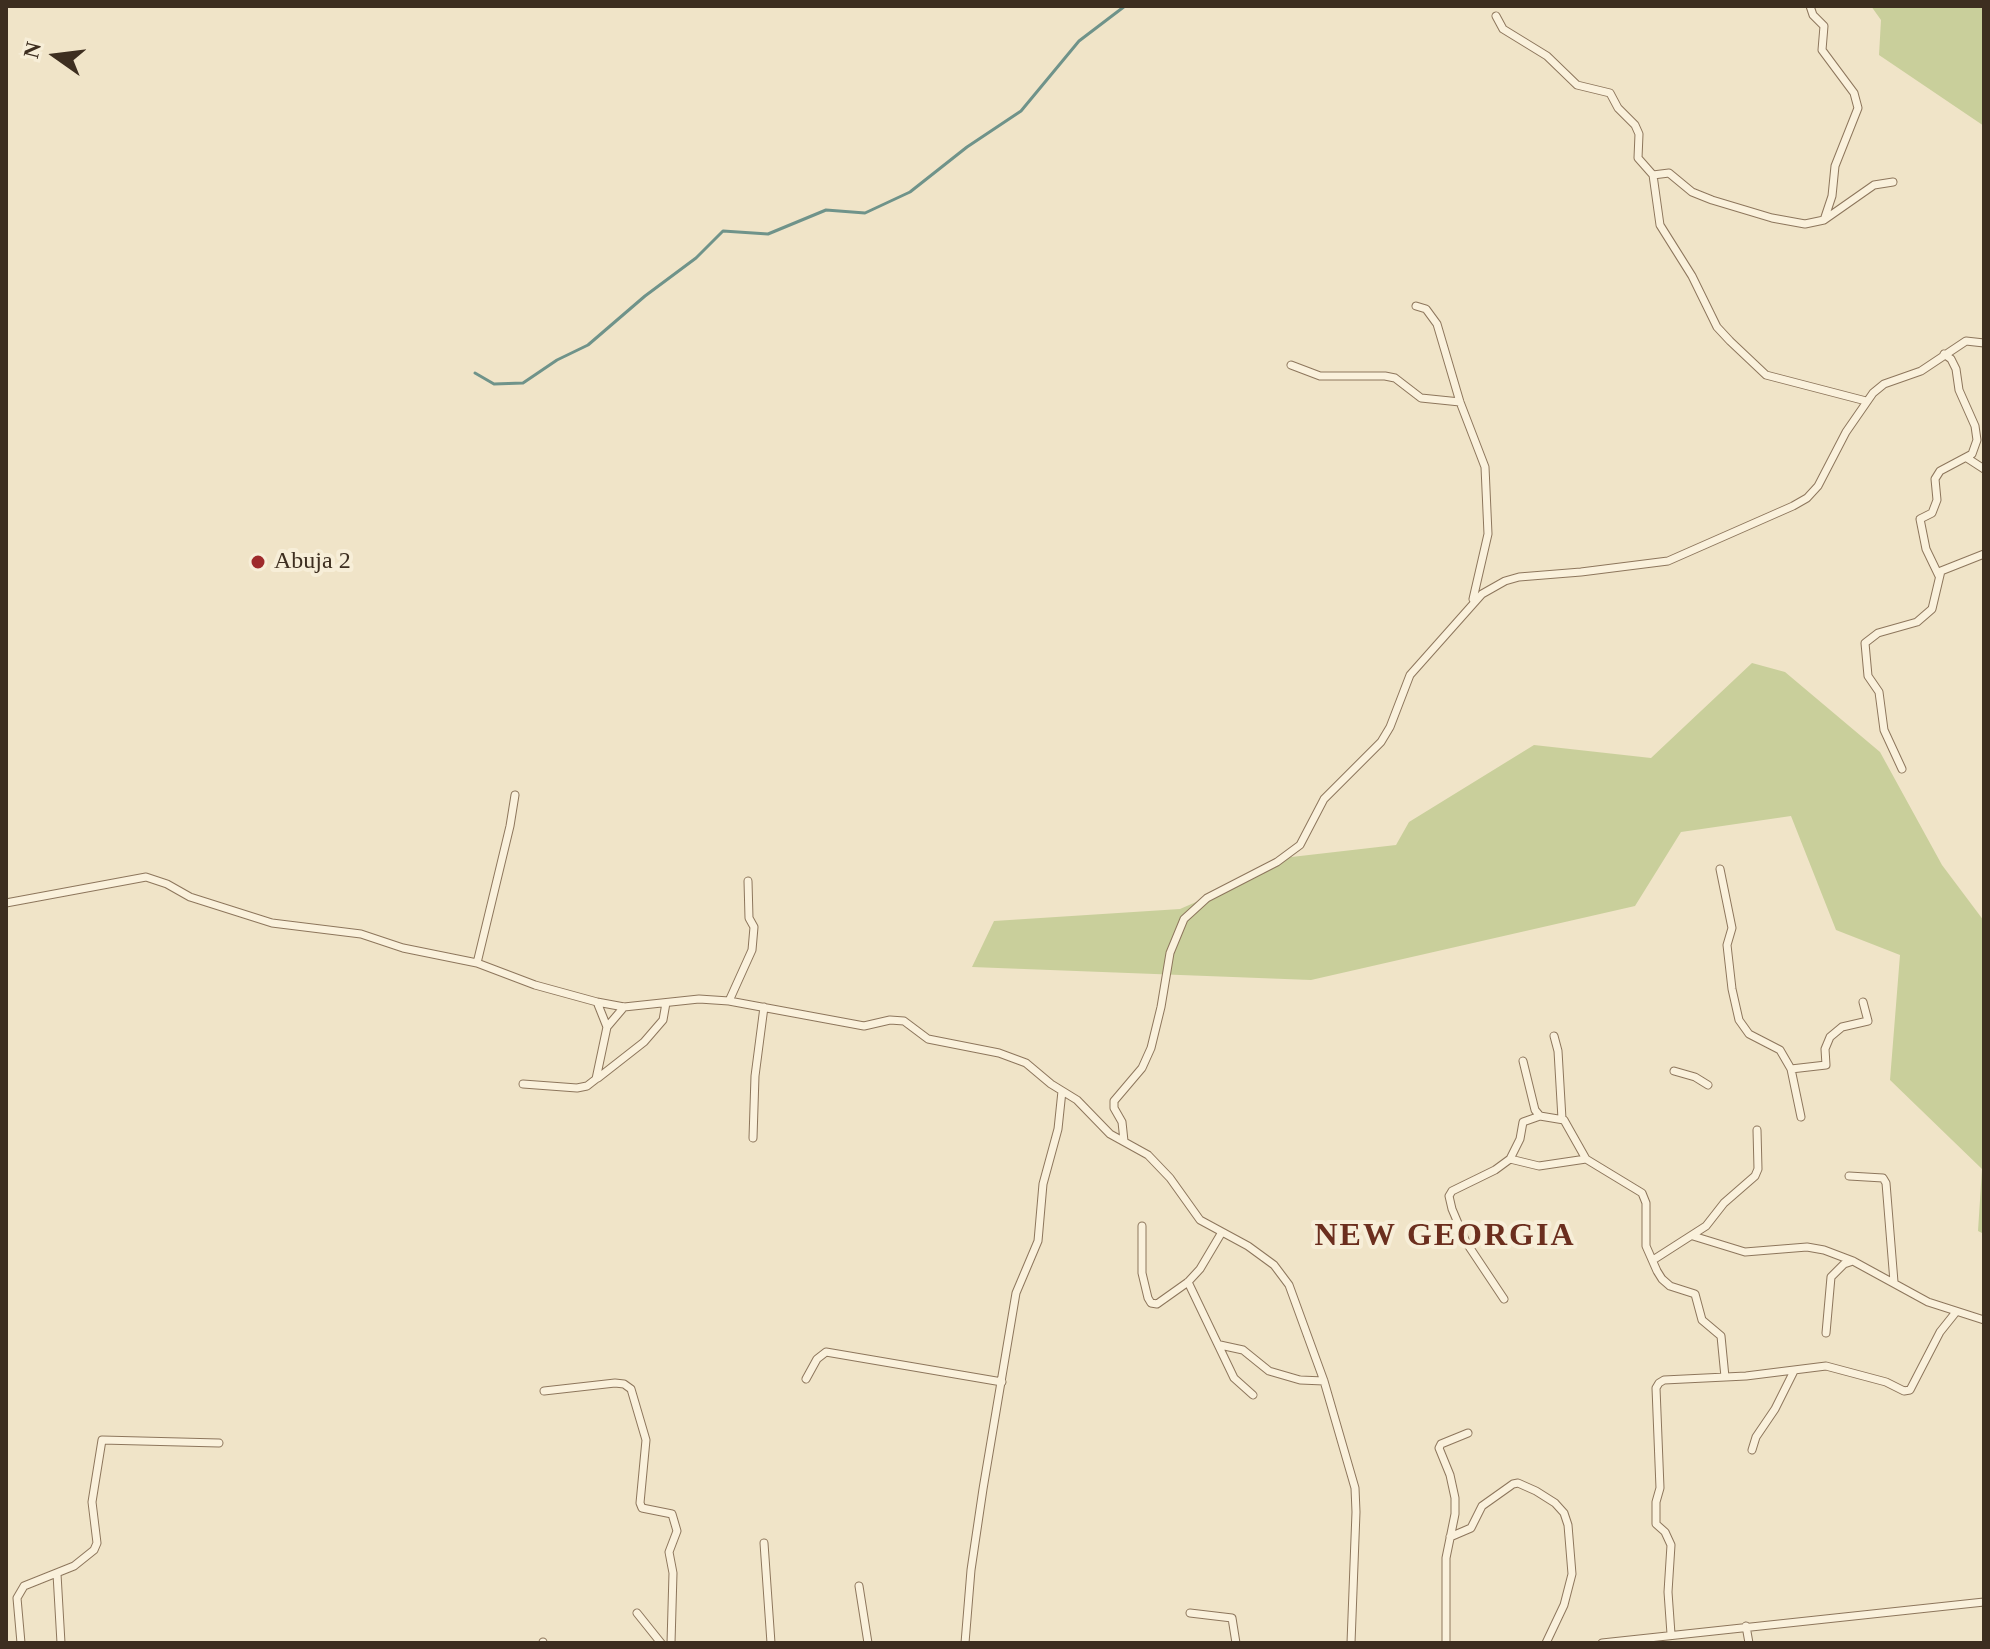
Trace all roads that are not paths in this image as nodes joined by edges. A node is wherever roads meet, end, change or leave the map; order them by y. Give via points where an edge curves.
1 (1810, 6) edge
2 (1496, 16) dead end
3 (1653, 175) junction
4 (1893, 182) dead end
5 (1824, 220) junction
6 (1416, 306) dead end
7 (1984, 343) edge
8 (1944, 354) junction
9 (1291, 365) dead end
10 (1866, 401) junction
11 (1460, 402) junction
12 (1967, 458) junction
13 (1984, 469) edge
14 (1984, 554) edge
15 (1939, 576) junction
16 (1467, 608) junction
17 (1902, 769) dead end
18 (515, 795) dead end
19 (1720, 869) dead end
20 (748, 881) dead end
21 (6, 903) edge
22 (477, 963) junction
23 (729, 1001) junction
24 (597, 1002) junction
25 (1863, 1002) dead end
26 (666, 1003) junction
27 (624, 1007) junction
28 (764, 1007) junction
29 (607, 1027) junction
30 (1554, 1036) dead end
31 (1523, 1061) dead end
32 (1791, 1069) junction
33 (1674, 1071) dead end
34 (596, 1079) junction
35 (523, 1084) dead end
36 (1708, 1085) dead end
37 (1062, 1091) junction
38 (1540, 1116) junction
39 (1801, 1117) dead end
40 (1562, 1119) junction
41 (1757, 1130) dead end
42 (753, 1138) dead end
43 (1124, 1141) junction
44 (1510, 1159) junction
45 (1586, 1159) junction
46 (1849, 1176) dead end
47 (1142, 1226) dead end
48 (1222, 1232) junction
49 (1693, 1236) junction
50 (1653, 1260) junction
51 (1853, 1261) junction
52 (1188, 1282) junction
53 (1894, 1282) junction
54 (1504, 1299) dead end
55 (1956, 1312) junction
56 (1984, 1320) edge
57 (1826, 1333) dead end
58 (1220, 1345) junction
59 (1794, 1371) junction
60 (1725, 1377) junction
61 (806, 1379) dead end
62 (1324, 1381) junction
63 (1002, 1382) junction
64 (544, 1391) dead end
65 (1253, 1395) dead end
66 (1468, 1433) dead end
67 (219, 1443) dead end
68 (1752, 1450) dead end
69 (1450, 1537) junction
70 (764, 1543) dead end
71 (57, 1574) junction
72 (859, 1586) dead end
73 (1984, 1602) edge
74 (637, 1613) dead end
75 (1190, 1613) dead end
76 (1746, 1626) junction
77 (1671, 1634) junction
78 (1622, 1642) edge
79 (21, 1643) edge
80 (61, 1643) edge
81 (661, 1643) edge
82 (671, 1643) edge
83 (771, 1643) edge
84 (868, 1643) edge
85 (965, 1643) edge
86 (1236, 1643) edge
87 (1351, 1643) edge
88 (1446, 1643) edge
89 (1546, 1643) edge
90 (1602, 1643) edge
91 (1749, 1643) edge

1 - 5 street via 1824,26 1822,50 1854,93 1858,108 1835,166
2 - 3 street via 1503,29 1547,56 1577,85 1610,93 1635,125 1638,158
3 - 5 street via 1669,173 1692,192 1772,218 1805,224
3 - 10 street via 1660,225 1730,341 1766,375
4 - 5 street via 1864,190
6 - 11 street via 1426,309 1437,324
7 - 8 street via 1966,341
8 - 10 street via 1921,371 1884,384
8 - 12 street via 1954,363 1976,433 1975,448
9 - 11 street via 1320,376 1395,378 1421,398
10 - 16 street via 1818,486 1793,506 1668,561 1505,581
11 - 16 street via 1485,467 1489,520 1477,592
12 - 13 street
12 - 15 street via 1940,471 1932,513 1920,519
14 - 15 street via 1946,568
15 - 17 street via 1936,599 1925,617 1878,633 1865,643 1868,676 1879,692 1884,730
16 - 43 street via 1410,675 1381,742 1324,799 1300,845 1207,898 1184,919 1170,953 1151,1048 1142,1068 1114,1101
18 - 22 street
19 - 32 street via 1732,928 1727,953 1739,1020 1749,1034 1780,1050
20 - 23 street via 752,950
21 - 22 street via 146,877 272,923 361,934
22 - 24 street
23 - 26 street
23 - 28 street
24 - 27 street
24 - 29 street
25 - 32 street via 1868,1021 1842,1027 1830,1037 1826,1065
26 - 27 street
26 - 34 street via 663,1020 644,1042
27 - 29 street
28 - 37 street via 864,1026 904,1021 928,1039 1021,1061
28 - 42 street
29 - 34 street
30 - 40 street
31 - 38 street
32 - 39 street
33 - 36 street
34 - 35 street via 577,1088
37 - 43 street
37 - 63 street via 1039,1234 1018,1283
38 - 40 street
38 - 44 street via 1523,1122
40 - 45 street
41 - 49 street via 1755,1176
43 - 48 street via 1148,1155 1197,1217
44 - 45 street via 1539,1166
44 - 54 street via 1449,1196 1466,1242
45 - 50 street via 1642,1193 1646,1246
46 - 53 street via 1883,1178 1886,1183
47 - 52 street via 1142,1273 1151,1303
48 - 52 street
48 - 62 street via 1274,1265 1289,1285
49 - 50 street
49 - 51 street via 1745,1252 1807,1247
50 - 60 street via 1670,1286 1695,1294 1702,1320 1721,1336
51 - 53 street
51 - 57 street via 1831,1277
52 - 58 street
53 - 55 street
55 - 56 street
55 - 59 street via 1910,1390 1834,1367
58 - 62 street via 1243,1350 1269,1371
58 - 65 street via 1234,1378
59 - 60 street
59 - 68 street
60 - 77 street via 1664,1380 1656,1388 1656,1524 1671,1545
61 - 63 street via 826,1352
62 - 87 street via 1356,1498
63 - 85 street via 971,1570
64 - 82 street via 615,1383 631,1389 646,1440 640,1503 642,1508 672,1514 677,1531 669,1552
66 - 69 street via 1439,1448 1455,1498
67 - 71 street via 102,1440 92,1502 97,1543 85,1558
69 - 88 street
69 - 89 street via 1471,1528 1482,1506 1513,1484 1555,1503 1568,1525 1572,1574
70 - 83 street
71 - 79 street via 18,1593
71 - 80 street
72 - 84 street
73 - 76 street
74 - 81 street
75 - 86 street via 1232,1618
76 - 77 street
76 - 91 street
77 - 78 street
78 - 90 street

